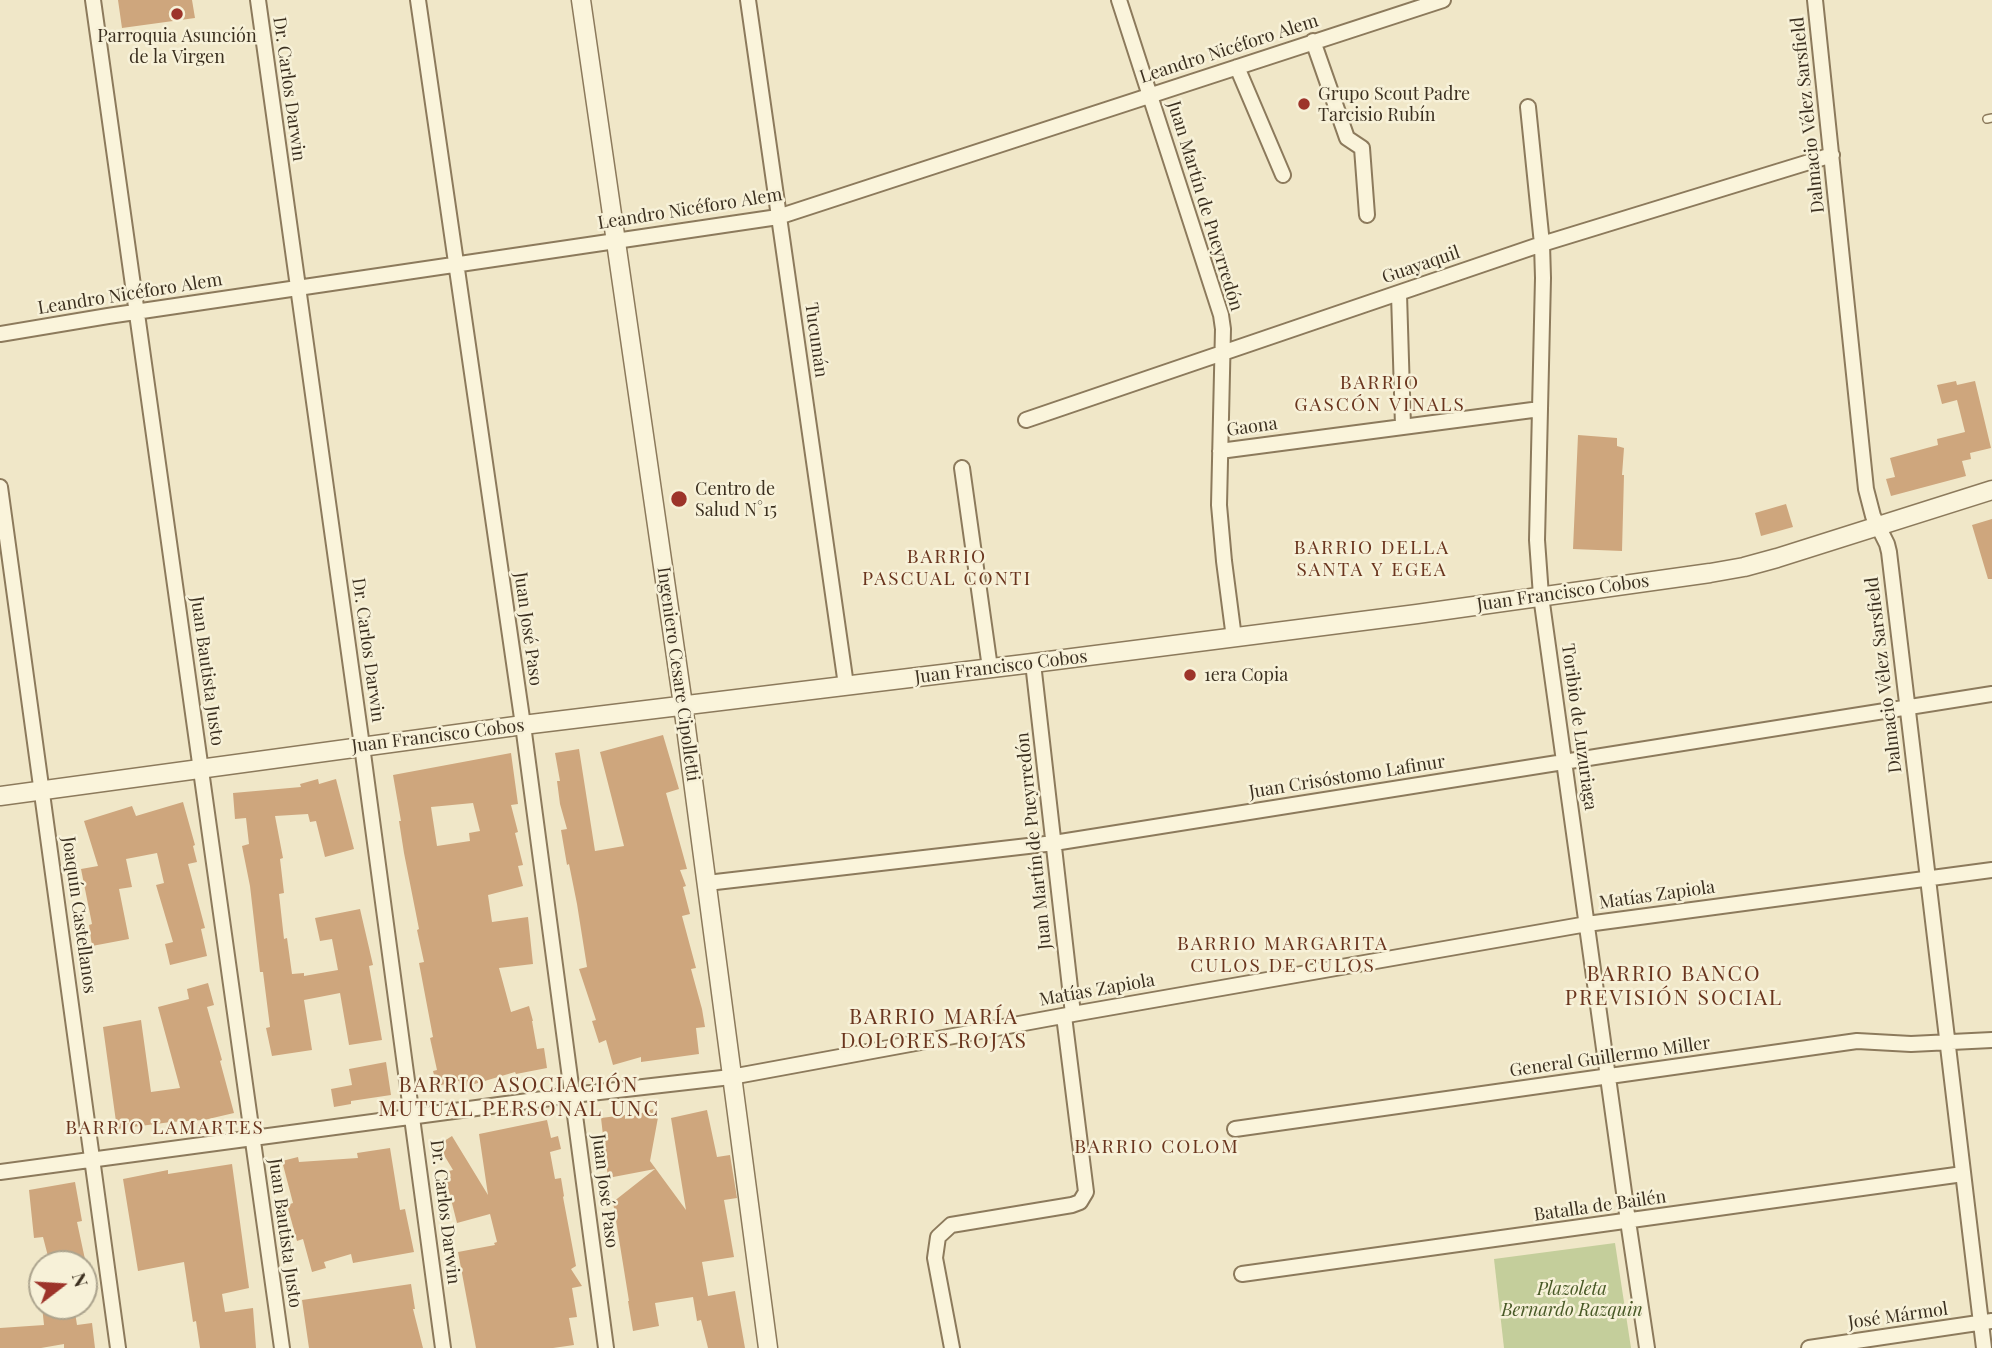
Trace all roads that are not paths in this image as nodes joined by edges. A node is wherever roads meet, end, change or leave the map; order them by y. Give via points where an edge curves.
1 (93, 0) edge
2 (258, 0) edge
3 (418, 0) edge
4 (581, 0) edge
5 (748, 0) edge
6 (1119, 0) edge
7 (1443, 0) edge
8 (1815, 0) edge
9 (1313, 41) junction
10 (1237, 67) junction
11 (1150, 95) junction
12 (1528, 107) dead end
13 (1832, 155) junction
14 (1283, 175) dead end
15 (1367, 215) dead end
16 (778, 217) junction
17 (616, 241) junction
18 (1542, 244) junction
19 (456, 264) junction
20 (298, 288) junction
21 (1399, 293) junction
22 (137, 313) junction
23 (0, 334) edge
24 (1223, 354) junction
25 (1541, 409) junction
26 (1026, 420) dead end
27 (1403, 426) junction
28 (1220, 451) junction
29 (961, 468) dead end
30 (0, 487) edge
31 (1992, 490) edge
32 (1877, 527) junction
33 (1541, 596) junction
34 (1234, 638) junction
35 (1034, 663) junction
36 (990, 668) junction
37 (846, 685) junction
38 (1992, 694) edge
39 (682, 705) junction
40 (1907, 707) junction
41 (523, 725) junction
42 (362, 746) junction
43 (1565, 762) junction
44 (201, 769) junction
45 (43, 790) junction
46 (0, 796) edge
47 (1054, 843) junction
48 (1992, 870) edge
49 (1929, 878) junction
50 (707, 883) junction
51 (1587, 924) junction
52 (1069, 1015) junction
53 (1992, 1040) edge
54 (1948, 1043) junction
55 (731, 1077) junction
56 (1608, 1077) junction
57 (573, 1095) junction
58 (413, 1116) junction
59 (1235, 1129) dead end
60 (253, 1138) junction
61 (91, 1160) junction
62 (0, 1172) edge
63 (1963, 1174) junction
64 (1628, 1221) junction
65 (1242, 1274) dead end
66 (1986, 1322) edge
67 (118, 1348) edge
68 (282, 1348) edge
69 (443, 1348) edge
70 (606, 1348) edge
71 (768, 1348) edge
72 (953, 1348) edge
73 (1647, 1348) edge
74 (1809, 1348) edge
75 (1984, 1348) edge

1 - 22 street, Juan Bautista Justo
2 - 20 street, Dr. Carlos Darwin
3 - 19 street, Juan José Paso
4 - 17 street, Ingeniero Cesare Cipolletti
5 - 16 street, Tucumán
6 - 11 street, Juan Martín de Pueyrredón
7 - 9 street, Leandro Nicéforo Alem
8 - 13 street, Dalmacio Vélez Sarsfield
9 - 10 street, Leandro Nicéforo Alem
9 - 15 street via 1347,138 1362,148
10 - 11 street, Leandro Nicéforo Alem
10 - 14 street
11 - 16 street, Leandro Nicéforo Alem
11 - 24 street, Juan Martín de Pueyrredón via 1218,303
12 - 18 street, Toribio de Luzuriaga
13 - 18 street, Guayaquil
13 - 32 street, Dalmacio Vélez Sarsfield via 1866,489
16 - 17 street, Leandro Nicéforo Alem
16 - 37 street, Tucumán
17 - 19 street, Leandro Nicéforo Alem
17 - 39 street, Ingeniero Cesare Cipolletti
18 - 21 street, Guayaquil
18 - 25 street, Toribio de Luzuriaga
19 - 20 street, Leandro Nicéforo Alem
19 - 41 street, Juan José Paso
20 - 22 street, Leandro Nicéforo Alem
20 - 42 street, Dr. Carlos Darwin
21 - 24 street, Guayaquil
21 - 27 street
22 - 23 street, Leandro Nicéforo Alem
22 - 44 street, Juan Bautista Justo
24 - 26 street, Guayaquil
24 - 28 street, Juan Martín de Pueyrredón
25 - 27 street, Gaona
25 - 33 street, Toribio de Luzuriaga via 1537,540
27 - 28 street, Gaona
28 - 34 street, Juan Martín de Pueyrredón via 1219,505
29 - 36 street
30 - 45 street, Joaquín Castellanos
31 - 32 street, Juan Francisco Cobos
32 - 33 street, Juan Francisco Cobos via 1744,566
32 - 40 street, Dalmacio Vélez Sarsfield via 1889,552
33 - 34 street, Juan Francisco Cobos
33 - 43 street, Toribio de Luzuriaga
34 - 35 street, Juan Francisco Cobos
35 - 36 street, Juan Francisco Cobos
35 - 47 street, Juan Martín de Pueyrredón
36 - 37 street, Juan Francisco Cobos
37 - 39 street, Juan Francisco Cobos
38 - 40 street, Juan Crisóstomo Lafinur
39 - 41 street, Juan Francisco Cobos
39 - 50 street, Ingeniero Cesare Cipolletti
40 - 43 street, Juan Crisóstomo Lafinur
40 - 49 street, Dalmacio Vélez Sarsfield
41 - 42 street, Juan Francisco Cobos
41 - 57 street, Juan José Paso
42 - 44 street, Juan Francisco Cobos
42 - 58 street, Dr. Carlos Darwin
43 - 47 street, Juan Crisóstomo Lafinur
43 - 51 street, Toribio de Luzuriaga
44 - 45 street, Juan Francisco Cobos
44 - 60 street, Juan Bautista Justo
45 - 46 street, Juan Francisco Cobos
45 - 61 street, Joaquín Castellanos
47 - 50 street, Juan Crisóstomo Lafinur
47 - 52 street, Juan Martín de Pueyrredón
48 - 49 street, Matías Zapiola
49 - 51 street, Matías Zapiola
49 - 54 street, Dalmacio Vélez Sarsfield
50 - 55 street, Ingeniero Cesare Cipolletti
51 - 52 street, Matías Zapiola
51 - 56 street, Toribio de Luzuriaga
52 - 55 street, Matías Zapiola
52 - 72 street, Juan Martín de Pueyrredón via 1086,1192 1072,1205 951,1225 938,1237 935,1258
53 - 54 street, General Guillermo Miller
54 - 56 street, General Guillermo Miller via 1857,1041
54 - 63 street, Dalmacio Vélez Sarsfield
55 - 57 street, Matías Zapiola
55 - 71 street, Ingeniero Cesare Cipolletti
56 - 59 street, General Guillermo Miller
56 - 64 street, Toribio de Luzuriaga
57 - 58 street, Matías Zapiola
57 - 70 street, Juan José Paso
58 - 60 street, Matías Zapiola
58 - 69 street, Dr. Carlos Darwin
60 - 61 street, Matías Zapiola
60 - 68 street, Juan Bautista Justo
61 - 62 street, Matías Zapiola
61 - 67 street, Joaquín Castellanos
63 - 64 street, Batalla de Bailén
63 - 66 street, Dalmacio Vélez Sarsfield
64 - 65 street, Batalla de Bailén
64 - 73 street, Toribio de Luzuriaga
66 - 74 street, José Mármol
66 - 75 street, Dalmacio Vélez Sarsfield

